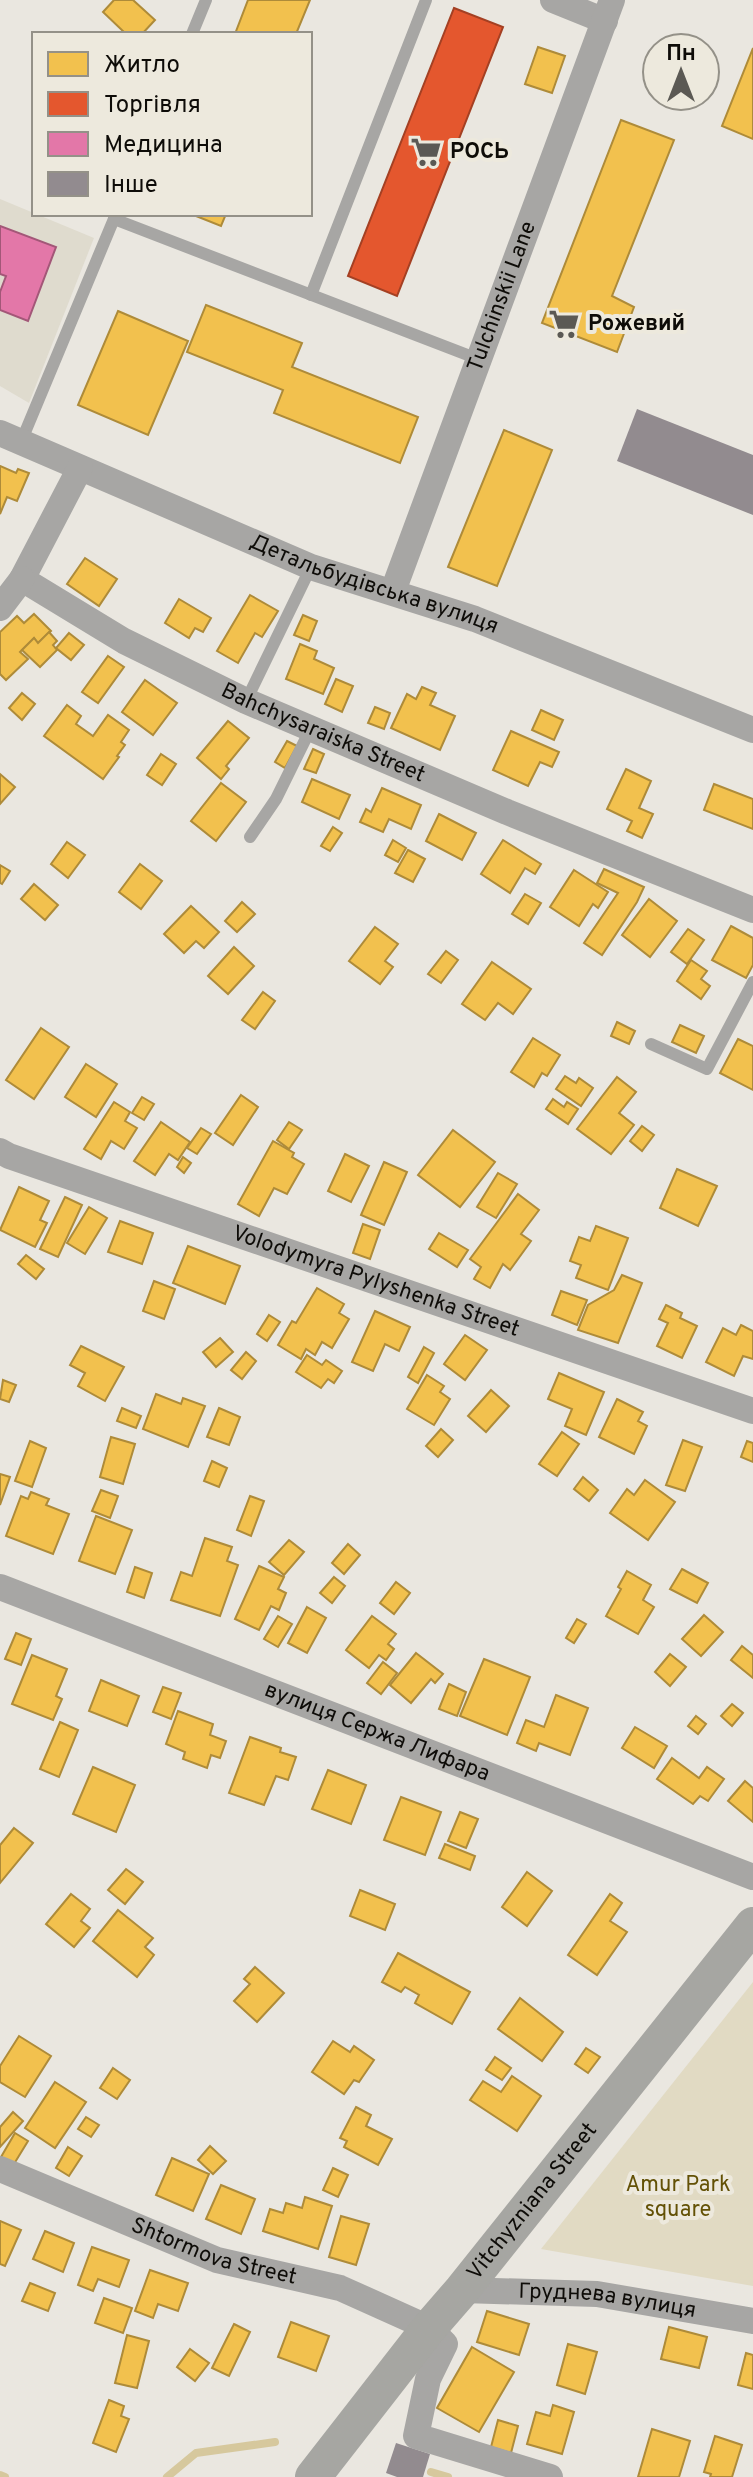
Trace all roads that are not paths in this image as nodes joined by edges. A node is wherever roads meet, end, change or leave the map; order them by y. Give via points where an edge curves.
1 (206, 0) edge
2 (426, 0) edge
3 (553, 0) edge
4 (608, 10) edge
5 (193, 32) edge
6 (115, 217) edge
7 (311, 295) junction
8 (478, 359) junction
9 (10, 437) edge
10 (80, 468) junction
11 (311, 567) junction
12 (22, 579) junction
13 (393, 591) junction
14 (0, 608) edge
15 (246, 701) junction
16 (311, 728) junction
17 (753, 730) edge
18 (250, 837) dead end
19 (753, 910) edge
20 (753, 982) edge
21 (651, 1044) dead end
22 (0, 1151) edge
23 (753, 1411) edge
24 (0, 1587) edge
25 (753, 1877) edge
26 (753, 1925) edge
27 (0, 2169) edge
28 (462, 2290) junction
29 (753, 2321) edge
30 (429, 2328) junction
31 (313, 2477) edge
32 (550, 2477) edge

1 - 5 lane
2 - 7 lane
3 - 4 street
4 - 8 street, Tulchinskii Lane
6 - 7 lane
6 - 9 lane
7 - 8 lane
8 - 13 street, Tulchinskii Lane
9 - 10 street, Детальбудівська вулиця
10 - 11 street, Детальбудівська вулиця
10 - 12 street
11 - 13 street, Детальбудівська вулиця
11 - 15 lane
12 - 14 street
12 - 15 street, Bahchysaraiska Street via 124,641
13 - 17 street, Детальбудівська вулиця
15 - 16 street, Bahchysaraiska Street
16 - 18 lane via 276,799
16 - 19 street, Bahchysaraiska Street
20 - 21 lane via 707,1069
22 - 23 street, Volodymyra Pylyshenka Street
24 - 25 street, вулиця Сержа Лифара
26 - 28 street, Vitchyzniana Street
27 - 30 street, Shtormova Street via 217,2260 340,2288
28 - 29 street, Груднева вулиця via 597,2294
28 - 30 street, Vitchyzniana Street
30 - 31 street, Vitchyzniana Street
30 - 32 street via 445,2344 428,2379 416,2436

